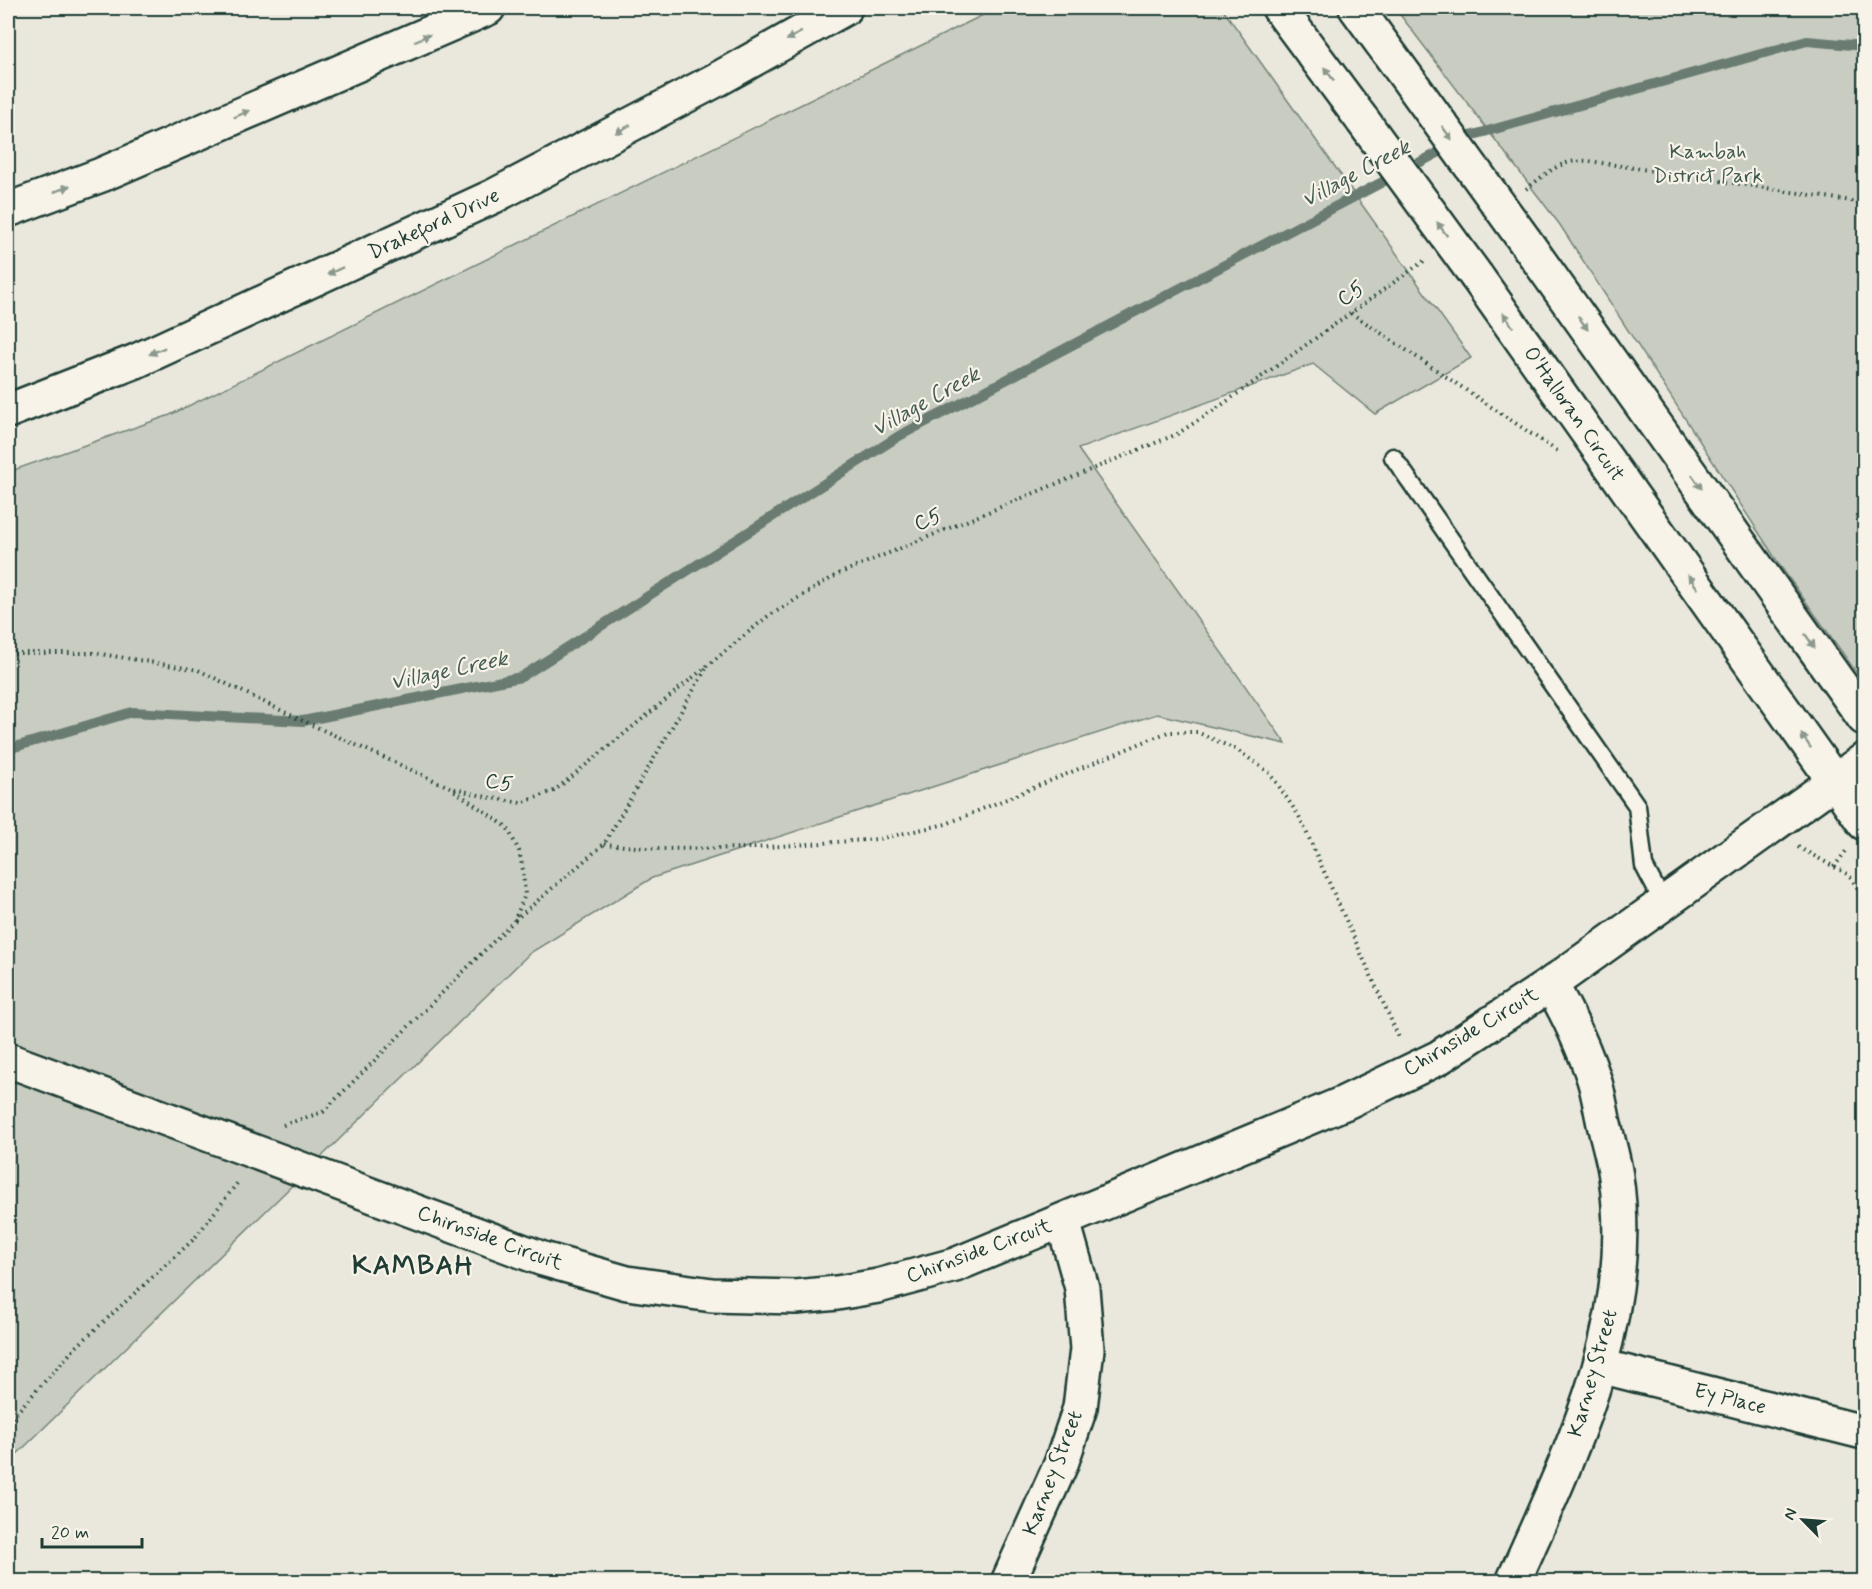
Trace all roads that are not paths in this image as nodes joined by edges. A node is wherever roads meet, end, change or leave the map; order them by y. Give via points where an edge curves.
1 (488, 8) edge
2 (845, 8) edge
3 (1280, 8) edge
4 (1356, 8) edge
5 (8, 210) edge
6 (8, 411) edge
7 (1393, 456) dead end
8 (1864, 718) edge
9 (1864, 760) edge
10 (1835, 782) junction
11 (1864, 823) edge
12 (1664, 904) junction
13 (1551, 984) junction
14 (8, 1060) edge
15 (1063, 1221) junction
16 (1600, 1366) junction
17 (1859, 1431) dead end
18 (1008, 1581) edge
19 (1513, 1581) edge

5 -> 1 main road via 100,175
2 -> 6 main road, Drakeford Drive via 494,196 136,361
10 -> 3 main road, O'Halloran Circuit, bridge via 1477,277
4 -> 8 main road, bridge
7 - 12 lane via 1637,806 1644,866
9 - 10 main road, Chirnside Circuit
10 - 11 main road, O'Halloran Circuit
10 - 12 main road, Chirnside Circuit
12 - 13 main road, Chirnside Circuit
13 - 15 main road, Chirnside Circuit via 1438,1058 1344,1103
13 - 16 main road, Karney Street via 1594,1079 1616,1176 1618,1273 1612,1320
14 - 15 main road, Chirnside Circuit via 543,1259 627,1283 712,1295 796,1297 837,1293 955,1265
15 - 18 main road, Karney Street via 1082,1288 1087,1349 1080,1408 1061,1464
16 - 17 main road, Ey Place
16 - 19 main road, Karney Street via 1570,1455

